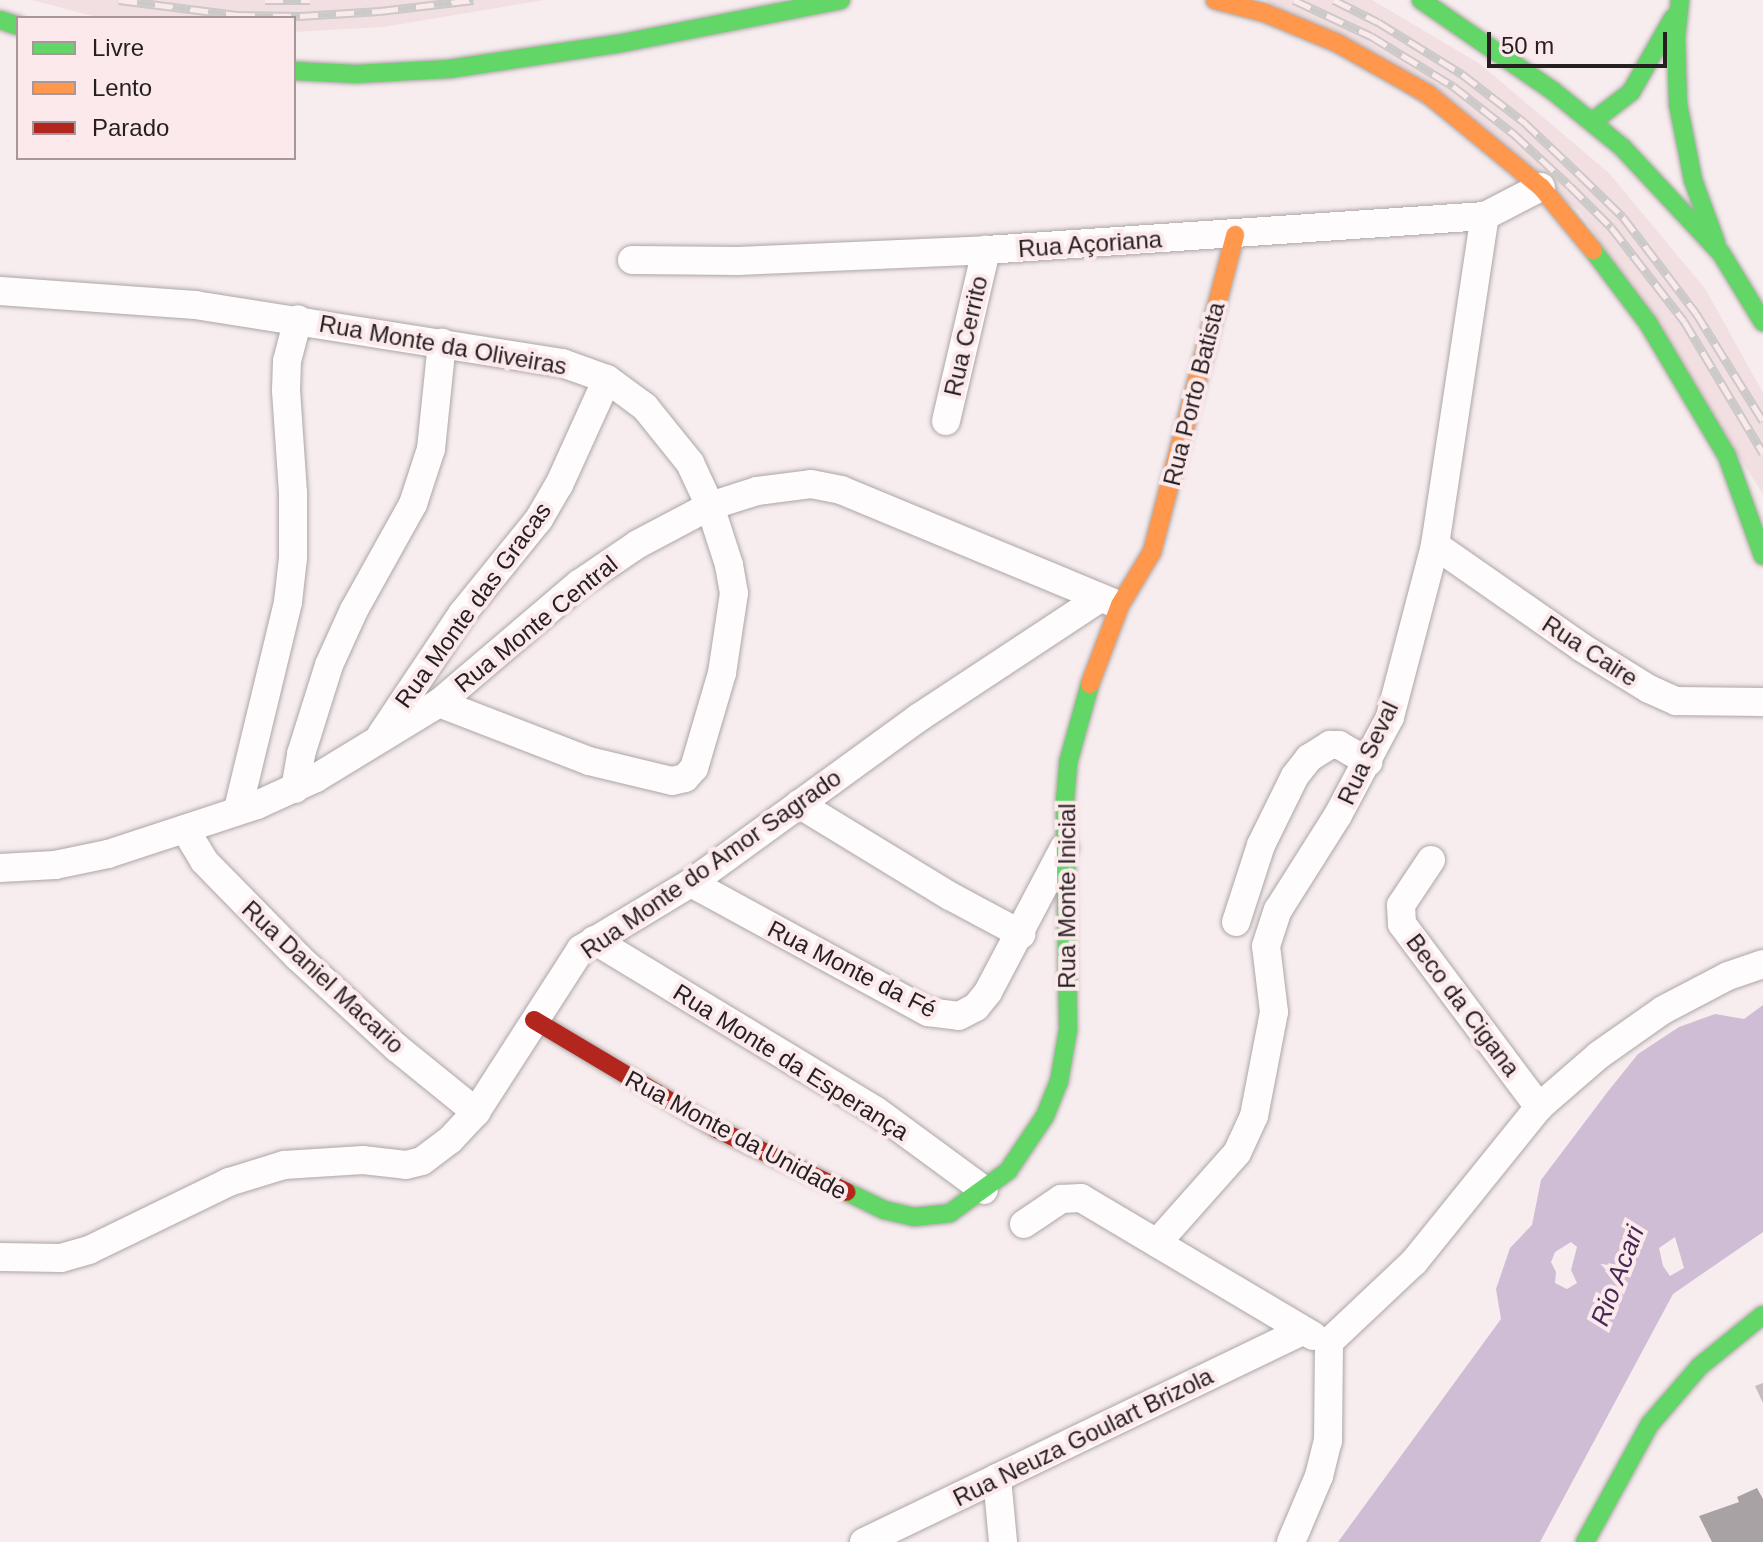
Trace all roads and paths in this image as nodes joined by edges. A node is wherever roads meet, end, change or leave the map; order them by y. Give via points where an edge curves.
1 (841, 0) edge
2 (1215, 0) edge
3 (1421, 0) edge
4 (1679, 4) edge
5 (296, 71) edge
6 (1592, 122) junction
7 (1541, 187) junction
8 (1485, 216) junction
9 (1235, 235) junction
10 (986, 250) junction
11 (1721, 253) junction
12 (632, 260) dead end
13 (0, 291) edge
14 (298, 319) junction
15 (1763, 322) edge
16 (442, 343) junction
17 (607, 379) junction
18 (946, 421) dead end
19 (710, 506) junction
20 (1435, 545) junction
21 (1152, 552) joint
22 (1763, 556) edge
23 (1110, 602) junction
24 (1763, 702) edge
25 (439, 703) junction
26 (376, 742) junction
27 (1368, 762) junction
28 (295, 789) junction
29 (799, 804) junction
30 (238, 809) junction
31 (185, 829) junction
32 (1067, 842) junction
33 (1431, 860) dead end
34 (0, 868) edge
35 (691, 883) junction
36 (1236, 922) dead end
37 (1021, 934) junction
38 (594, 940) junction
39 (1763, 964) edge
40 (534, 1020) junction
41 (1539, 1107) junction
42 (476, 1112) junction
43 (984, 1190) junction
44 (950, 1213) joint
45 (1024, 1224) dead end
46 (1157, 1243) junction
47 (0, 1257) edge
48 (1763, 1315) edge
49 (1301, 1332) junction
50 (1329, 1342) junction
51 (997, 1478) junction
52 (864, 1542) edge
53 (1003, 1542) edge
54 (1291, 1542) edge
55 (1585, 1542) edge

1 - 5 street via 617,44 464,67 356,74
2 - 7 street via 1265,13 1337,43 1428,94
3 - 6 street
4 - 6 street via 1631,92
4 - 11 street via 1676,66 1684,143
6 - 11 street
7 - 8 street, Rua Açoriana
7 - 22 street via 1648,323 1719,442
8 - 9 street, Rua Açoriana
8 - 20 street, Rua Seval
9 - 10 street, Rua Açoriana
9 - 21 street, Rua Porto Batista
10 - 12 street, Rua Açoriana
10 - 18 street, Rua Cerrito
11 - 15 street
13 - 14 street, Rua Monte da Oliveiras via 195,305
14 - 16 street, Rua Monte da Oliveiras
14 - 30 street via 287,361 293,558 287,614
16 - 17 street, Rua Monte da Oliveiras via 562,363
16 - 28 street via 427,463 413,504 329,665
17 - 19 street, Rua Monte da Oliveiras via 645,407 671,436
17 - 26 street, Rua Monte das Gracas via 539,519 417,676
19 - 23 street, Rua Monte Central via 786,485 841,490
19 - 25 street, Rua Monte Central via 638,544 579,584
19 - 25 street, Rua Monte da Oliveiras via 734,593 731,627 700,756 685,778 672,781 589,761
20 - 24 street, Rua Caire via 1649,689 1676,701
20 - 27 street, Rua Seval via 1390,717
21 - 23 street, Rua Monte Inicial
23 - 29 street, Rua Monte do Amor Sagrado via 931,709
23 - 32 street, Rua Monte Inicial via 1068,763
25 - 26 street, Rua Monte Central
26 - 28 street, Rua Monte Central
27 - 36 street via 1339,745 1309,758 1261,845
27 - 46 street, Rua Seval via 1278,910 1266,946 1274,1012 1254,1116 1237,1153
28 - 30 street, Rua Monte Central
29 - 35 street, Rua Monte do Amor Sagrado
29 - 37 street
30 - 31 street, Rua Monte Central
31 - 34 street, Rua Monte Central via 97,857
31 - 42 street, Rua Daniel Macario via 204,861 299,958
32 - 37 street, Rua Monte da Fé
32 - 43 street, Rua Monte Inicial via 1068,1030 1059,1082 1030,1143
33 - 41 street, Beco da Cigana via 1401,905 1402,924
35 - 37 street, Rua Monte da Fé via 940,1016 959,1016 976,1007
35 - 38 street, Rua Monte do Amor Sagrado
38 - 40 street, Rua Monte do Amor Sagrado via 581,949
38 - 43 street, Rua Monte da Esperança via 875,1110
39 - 41 street via 1663,1010
40 - 42 street, Rua Monte do Amor Sagrado
40 - 44 street, Rua Monte da Unidade via 717,1129 851,1197 914,1217
41 - 50 street via 1414,1262
42 - 47 street, Rua Monte do Amor Sagrado via 422,1161 284,1165 229,1182 89,1250 61,1258
43 - 44 street, Rua Monte Inicial
45 - 46 street via 1061,1199 1075,1197
46 - 49 street
48 - 55 street via 1700,1366 1650,1424
49 - 50 street
49 - 51 street, Rua Neuza Goulart Brizola
50 - 54 street via 1328,1441
51 - 52 street, Rua Neuza Goulart Brizola
51 - 53 street

